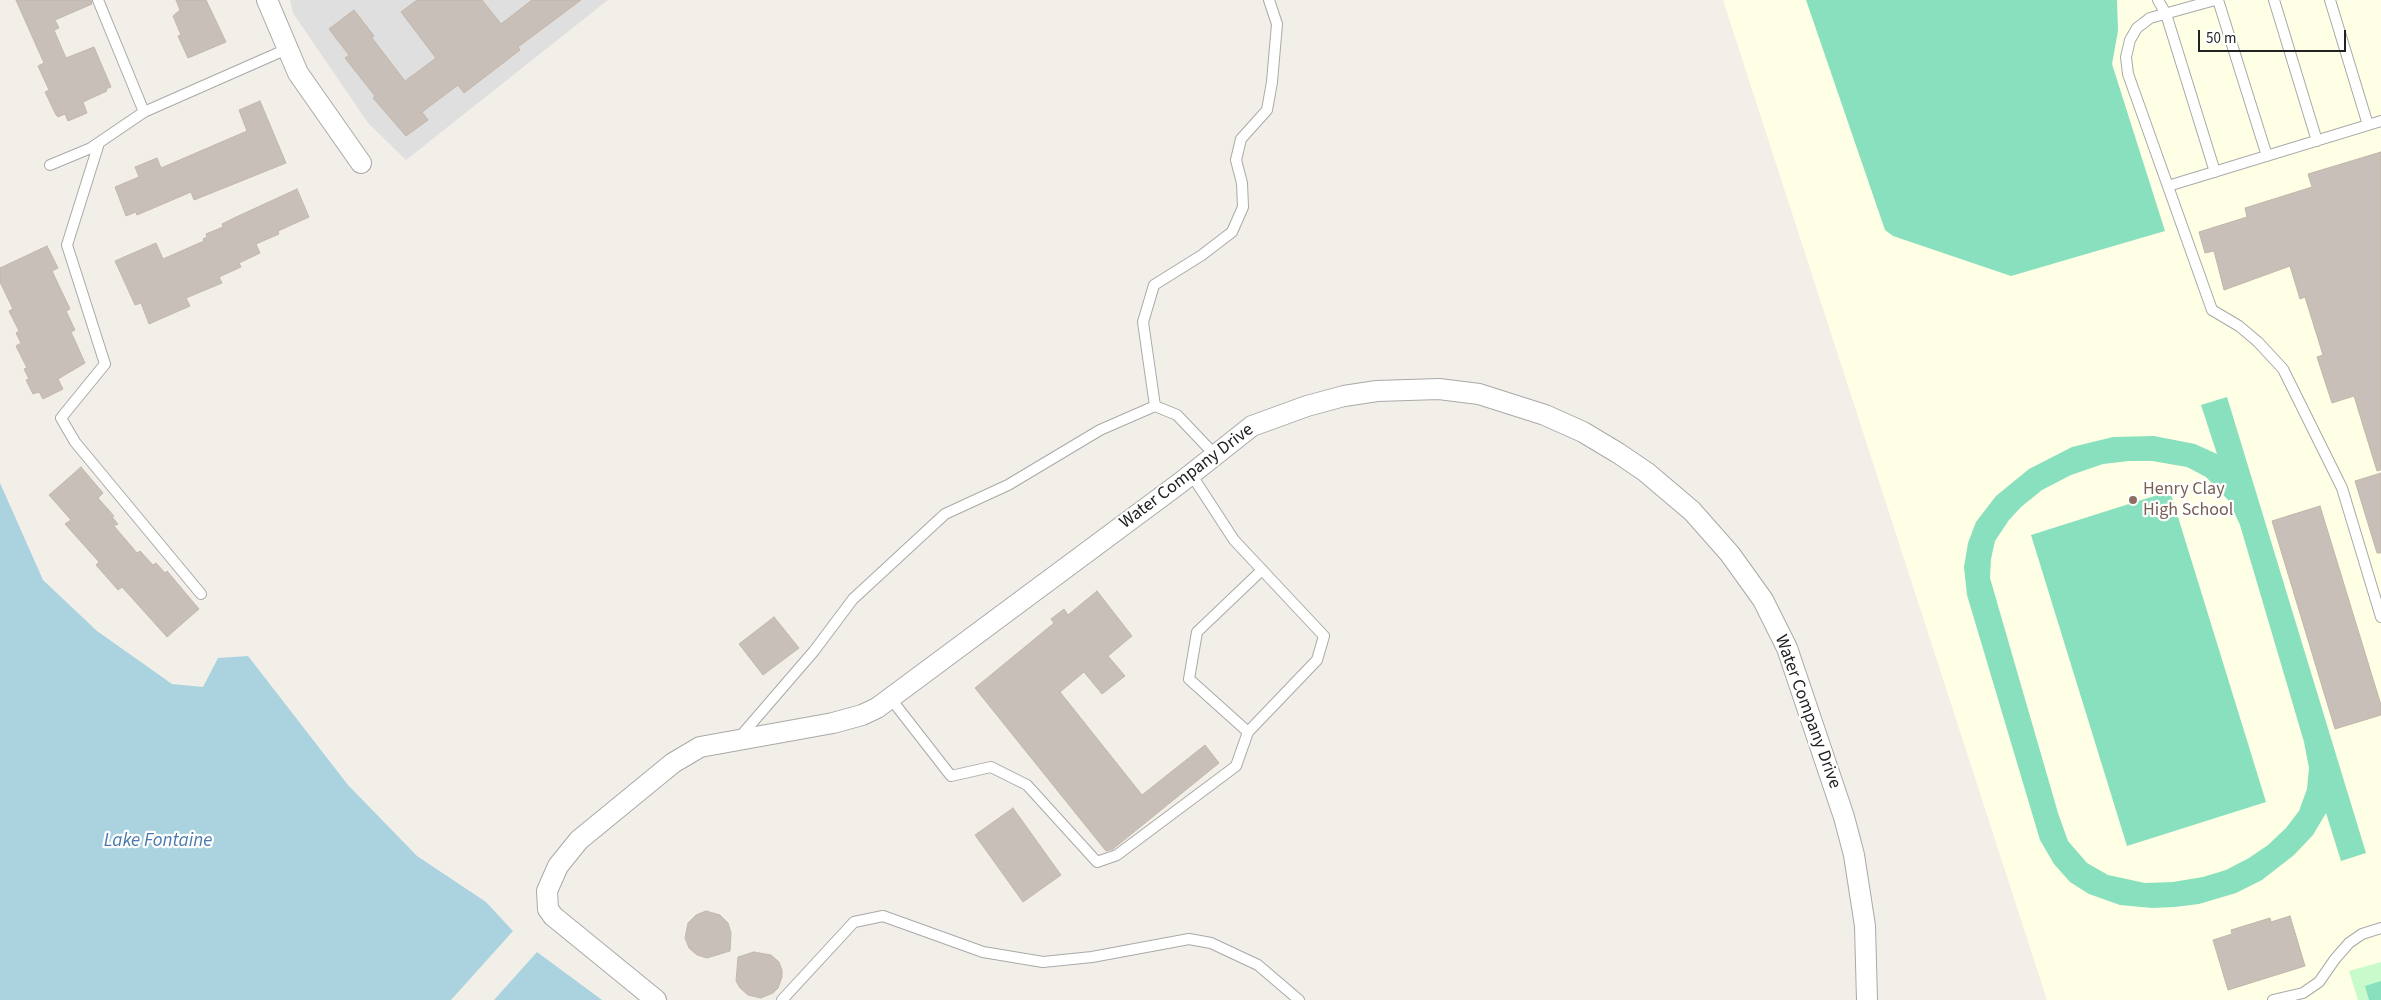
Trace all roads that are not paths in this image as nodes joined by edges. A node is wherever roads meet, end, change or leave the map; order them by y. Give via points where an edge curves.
1 (98, 0) edge
2 (267, 0) edge
3 (1269, 0) edge
4 (2158, 0) edge
5 (2216, 0) edge
6 (2274, 0) edge
7 (2330, 0) edge
8 (2166, 14) junction
9 (287, 49) junction
10 (144, 112) junction
11 (2381, 121) edge
12 (2368, 125) junction
13 (2317, 141) junction
14 (99, 143) junction
15 (2267, 156) junction
16 (361, 163) dead end
17 (50, 165) dead end
18 (2215, 172) junction
19 (2168, 186) junction
20 (1156, 406) junction
21 (1215, 455) junction
22 (1191, 474) junction
23 (1262, 570) junction
24 (201, 594) dead end
25 (2381, 617) edge
26 (890, 699) junction
27 (1248, 732) junction
28 (738, 739) junction
29 (2381, 928) edge
30 (656, 1000) edge
31 (782, 1000) edge
32 (1299, 1000) edge
33 (1867, 1000) edge
34 (2273, 1000) edge

1 - 10 lane
2 - 9 street
3 - 20 lane via 1277,24 1272,82 1267,110 1241,139 1236,160 1242,183 1243,207 1232,232 1154,285 1143,322
4 - 8 lane
5 - 8 lane
5 - 15 lane
6 - 13 lane
7 - 12 lane
8 - 18 lane
8 - 19 lane via 2150,18 2137,28 2126,57 2128,74
9 - 10 lane
9 - 16 street via 317,103
10 - 14 lane
11 - 12 lane
12 - 13 lane
13 - 15 lane
14 - 17 lane
14 - 24 lane via 67,245 105,364 61,418 75,442
15 - 18 lane
18 - 19 lane
19 - 25 lane via 2212,310 2239,326 2283,369 2342,488
20 - 21 lane via 1177,415
20 - 28 lane via 1100,430 1008,485 945,514 853,599 814,651
21 - 22 street, Water Company Drive
21 - 33 street, Water Company Drive via 1252,426 1307,406 1377,391 1439,389 1479,394 1545,415 1583,432 1618,453 1692,511 1730,554 1763,600 1787,648 1854,855 1865,926
22 - 23 lane via 1234,540
22 - 26 street, Water Company Drive
23 - 27 lane via 1324,636 1317,660
23 - 27 lane via 1197,632 1189,679
26 - 27 lane via 951,776 991,767 1027,785 1097,862 1117,855 1236,766
26 - 28 street, Water Company Drive via 862,715 833,723
28 - 30 street, Water Company Drive via 700,747 688,753 599,822 568,853 551,880 548,909 553,916
29 - 34 lane via 2362,934 2349,943 2319,982 2303,993
31 - 32 lane via 854,922 883,916 983,952 1043,962 1092,957 1189,939 1211,943 1258,965

